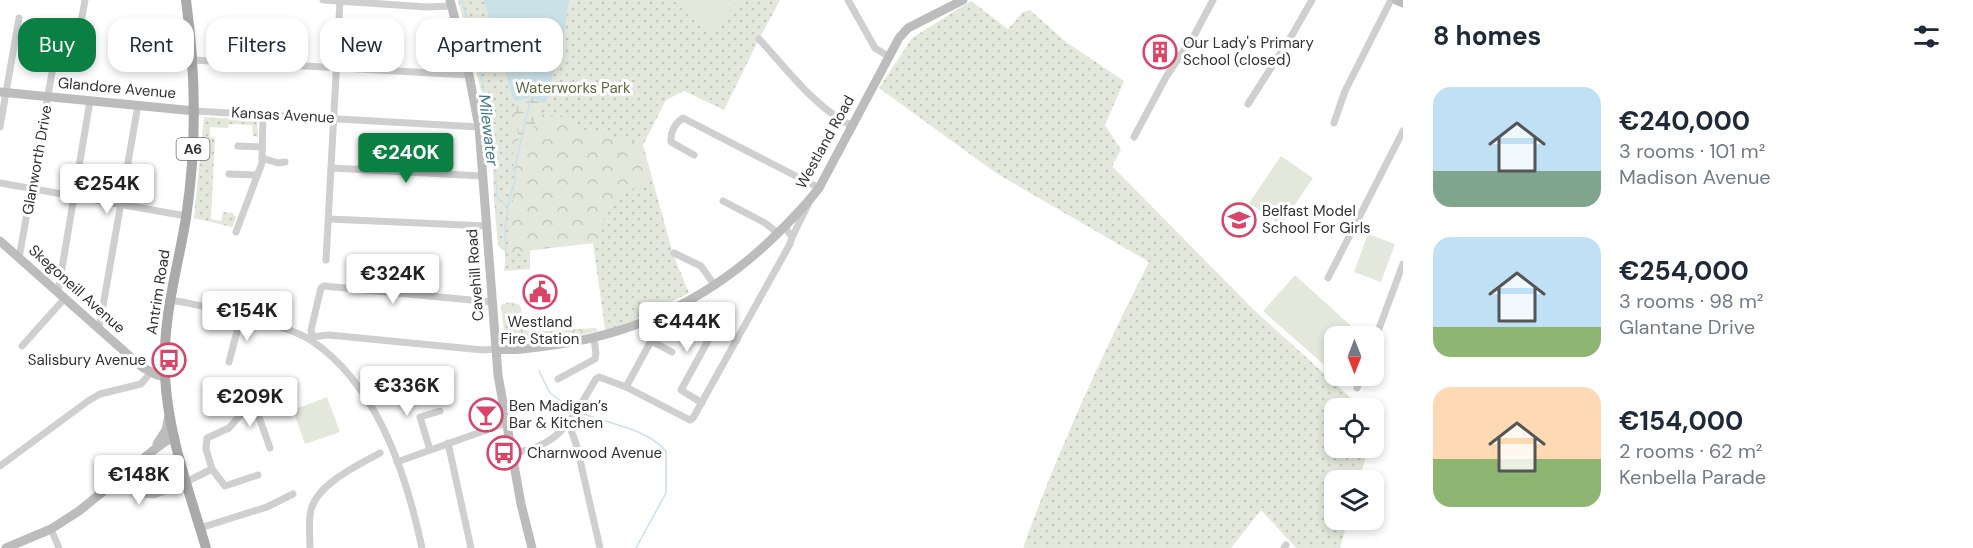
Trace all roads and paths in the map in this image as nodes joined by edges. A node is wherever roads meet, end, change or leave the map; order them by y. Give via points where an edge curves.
1 (85, 0) edge
2 (186, 0) edge
3 (323, 0) edge
4 (848, 0) edge
5 (963, 0) edge
6 (1213, 0) edge
7 (1312, 0) edge
8 (1391, 0) edge
9 (1396, 0) edge
10 (340, 1) edge
11 (451, 3) edge
12 (1403, 3) edge
13 (188, 18) edge
14 (340, 18) edge
15 (18, 23) edge
16 (759, 39) dead end
17 (888, 57) junction
18 (194, 60) joint
19 (320, 67) edge
20 (336, 72) edge
21 (404, 72) edge
22 (469, 75) junction
23 (3, 92) edge
24 (49, 97) junction
25 (90, 101) junction
26 (1248, 104) dead end
27 (138, 105) junction
28 (195, 111) junction
29 (263, 114) junction
30 (334, 117) junction
31 (1334, 123) dead end
32 (852, 126) junction
33 (0, 127) edge
34 (479, 127) junction
35 (1403, 131) edge
36 (1134, 137) dead end
37 (238, 146) dead end
38 (262, 147) junction
39 (694, 155) dead end
40 (262, 158) junction
41 (285, 162) dead end
42 (332, 168) junction
43 (229, 174) dead end
44 (257, 175) junction
45 (482, 176) junction
46 (0, 183) edge
47 (33, 188) junction
48 (819, 188) junction
49 (74, 195) junction
50 (810, 200) junction
51 (723, 201) dead end
52 (121, 204) junction
53 (186, 216) junction
54 (328, 219) junction
55 (487, 226) junction
56 (781, 230) junction
57 (236, 232) dead end
58 (792, 237) junction
59 (0, 241) edge
60 (674, 253) dead end
61 (19, 258) junction
62 (326, 260) dead end
63 (1403, 264) edge
64 (1328, 278) dead end
65 (715, 286) junction
66 (61, 295) junction
67 (169, 300) junction
68 (492, 302) junction
69 (241, 316) junction
70 (1380, 326) edge
71 (99, 329) junction
72 (310, 338) junction
73 (594, 338) junction
74 (737, 340) junction
75 (21, 346) dead end
76 (496, 350) junction
77 (672, 352) dead end
78 (229, 362) dead end
79 (151, 372) junction
80 (165, 377) junction
81 (558, 379) dead end
82 (626, 387) junction
83 (702, 403) junction
84 (440, 411) dead end
85 (169, 415) junction
86 (506, 423) junction
87 (569, 424) junction
88 (174, 438) junction
89 (448, 443) junction
90 (270, 448) dead end
91 (154, 449) junction
92 (430, 450) junction
93 (380, 453) dead end
94 (512, 453) junction
95 (398, 462) junction
96 (0, 466) edge
97 (212, 469) junction
98 (258, 475) dead end
99 (123, 477) junction
100 (186, 482) junction
101 (167, 490) dead end
102 (293, 494) dead end
103 (200, 528) junction
104 (51, 529) junction
105 (6, 548) edge
106 (59, 548) edge
107 (206, 548) edge
108 (310, 548) edge
109 (422, 548) edge
110 (471, 548) edge
111 (532, 548) edge
112 (600, 548) edge

1 - 24 street, Glanworth Drive via 79,25 55,56
2 - 13 main road, Antrim Road / A6
3 - 10 street
4 - 17 street via 875,48
5 - 17 street, Westland Road via 908,28
6 - 36 street
7 - 26 street
8 - 31 street via 1345,91
9 - 12 street
10 - 11 street via 427,7
10 - 14 street
11 - 22 street, Cavehill Road
15 - 23 street
16 - 32 street via 818,101
17 - 32 street, Westland Road
18 - 19 street
18 - 28 main road, Antrim Road / A6
20 - 30 street
21 - 22 street
22 - 34 street, Cavehill Road
23 - 24 street, Glandore Avenue
23 - 33 street
24 - 25 street, Glandore Avenue
24 - 47 street, Glanworth Drive
25 - 27 street, Glandore Avenue
25 - 49 street
27 - 28 street, Glandore Avenue
27 - 52 street
28 - 29 street, Kansas Avenue
28 - 53 main road, Antrim Road / A6
29 - 30 street, Kansas Avenue
29 - 38 street
30 - 34 street, Kansas Avenue
30 - 42 street
32 - 48 street, Westland Road
34 - 45 street, Cavehill Road
35 - 64 street
37 - 38 street
38 - 40 street
39 - 48 street via 670,142 677,122 683,118
40 - 41 street
40 - 44 street
42 - 45 street
42 - 54 street
43 - 44 street
44 - 57 street
45 - 55 street, Cavehill Road
46 - 47 street
47 - 49 street
47 - 61 street, Glanworth Drive
48 - 50 street, Westland Road
49 - 52 street
49 - 66 street
50 - 56 street, Westland Road
50 - 58 street
51 - 56 street
52 - 53 street
52 - 71 street
53 - 67 main road, Antrim Road / A6
54 - 55 street
54 - 62 street
55 - 68 street, Cavehill Road
56 - 58 street
56 - 65 street, Westland Road
58 - 74 street
59 - 61 street, Skegoneill Avenue
60 - 65 street via 700,267
61 - 66 street, Skegoneill Avenue
63 - 70 street
65 - 73 street, Westland Road via 638,326
66 - 71 street, Skegoneill Avenue
66 - 75 street
67 - 69 street
67 - 80 main road, Antrim Road / A6
68 - 72 street via 324,286 318,296
68 - 76 street, Cavehill Road
69 - 72 street
69 - 78 street
71 - 79 street, Skegoneill Avenue
72 - 76 street via 329,335
72 - 95 street via 336,361 364,395
73 - 76 street, Westland Road
73 - 81 street via 595,360
74 - 83 street
74 - 83 street via 715,328 681,390
76 - 86 street, Cavehill Road
77 - 82 street via 651,341
79 - 80 street, Skegoneill Avenue
79 - 96 street via 141,384 100,394 88,401
80 - 85 main road, Antrim Road / A6
82 - 83 street via 690,420
82 - 87 street via 599,377
84 - 92 street via 420,417
85 - 88 main road, Antrim Road / A6
85 - 91 street via 166,430
86 - 89 street
86 - 94 street, Cavehill Road
87 - 94 street via 536,449
87 - 112 street
88 - 91 street
88 - 100 main road, Antrim Road / A6
89 - 92 street
89 - 110 street
90 - 97 street via 254,404 229,428 207,438
91 - 99 street
92 - 95 street
93 - 108 street via 349,469 315,498 310,516
94 - 111 street, Cavehill Road
95 - 109 street
97 - 98 street via 225,486
97 - 100 street
99 - 101 street via 143,494
99 - 104 street
100 - 103 main road, Antrim Road / A6
102 - 103 street via 267,507
103 - 107 main road, Antrim Road / A6
104 - 105 street
104 - 106 street

